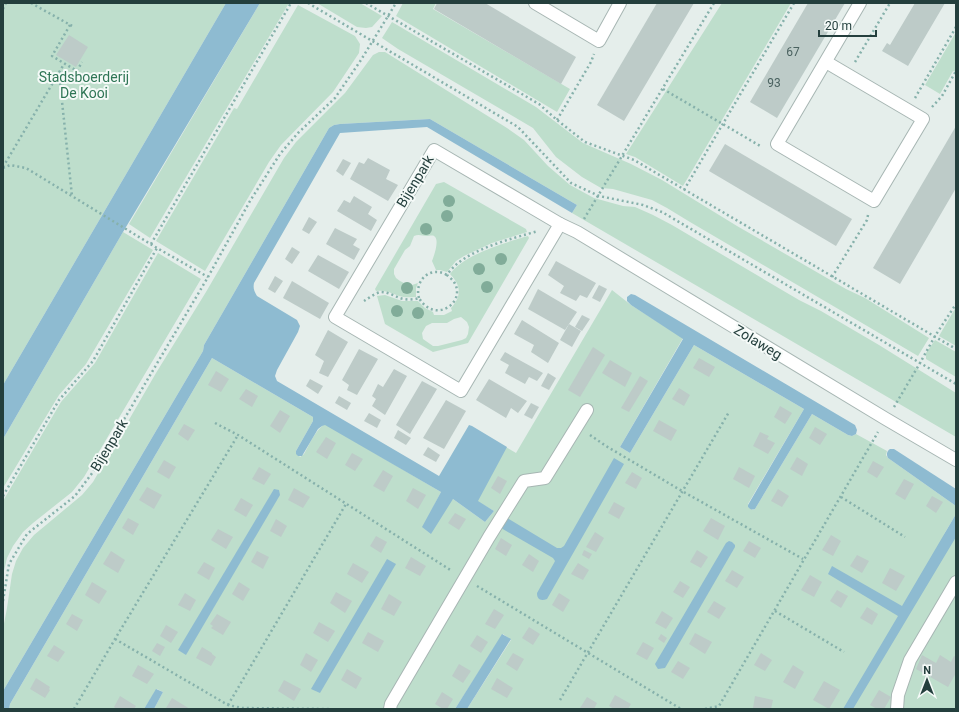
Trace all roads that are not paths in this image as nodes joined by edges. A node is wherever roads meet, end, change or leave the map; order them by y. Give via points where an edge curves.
1 (535, 3) edge
2 (620, 3) edge
3 (860, 3) edge
4 (826, 62) junction
5 (560, 224) junction
6 (587, 410) dead end
7 (956, 460) edge
8 (956, 582) edge
9 (390, 709) edge
10 (897, 709) edge

1 - 2 street via 599,41
3 - 4 street
4 - 4 street via 923,118 874,201 777,144
5 - 5 street, Bijenpark via 434,150 335,317 462,391
5 - 7 street, Zolaweg
6 - 9 street via 545,478 524,481 514,496
8 - 10 street via 910,660 898,694

